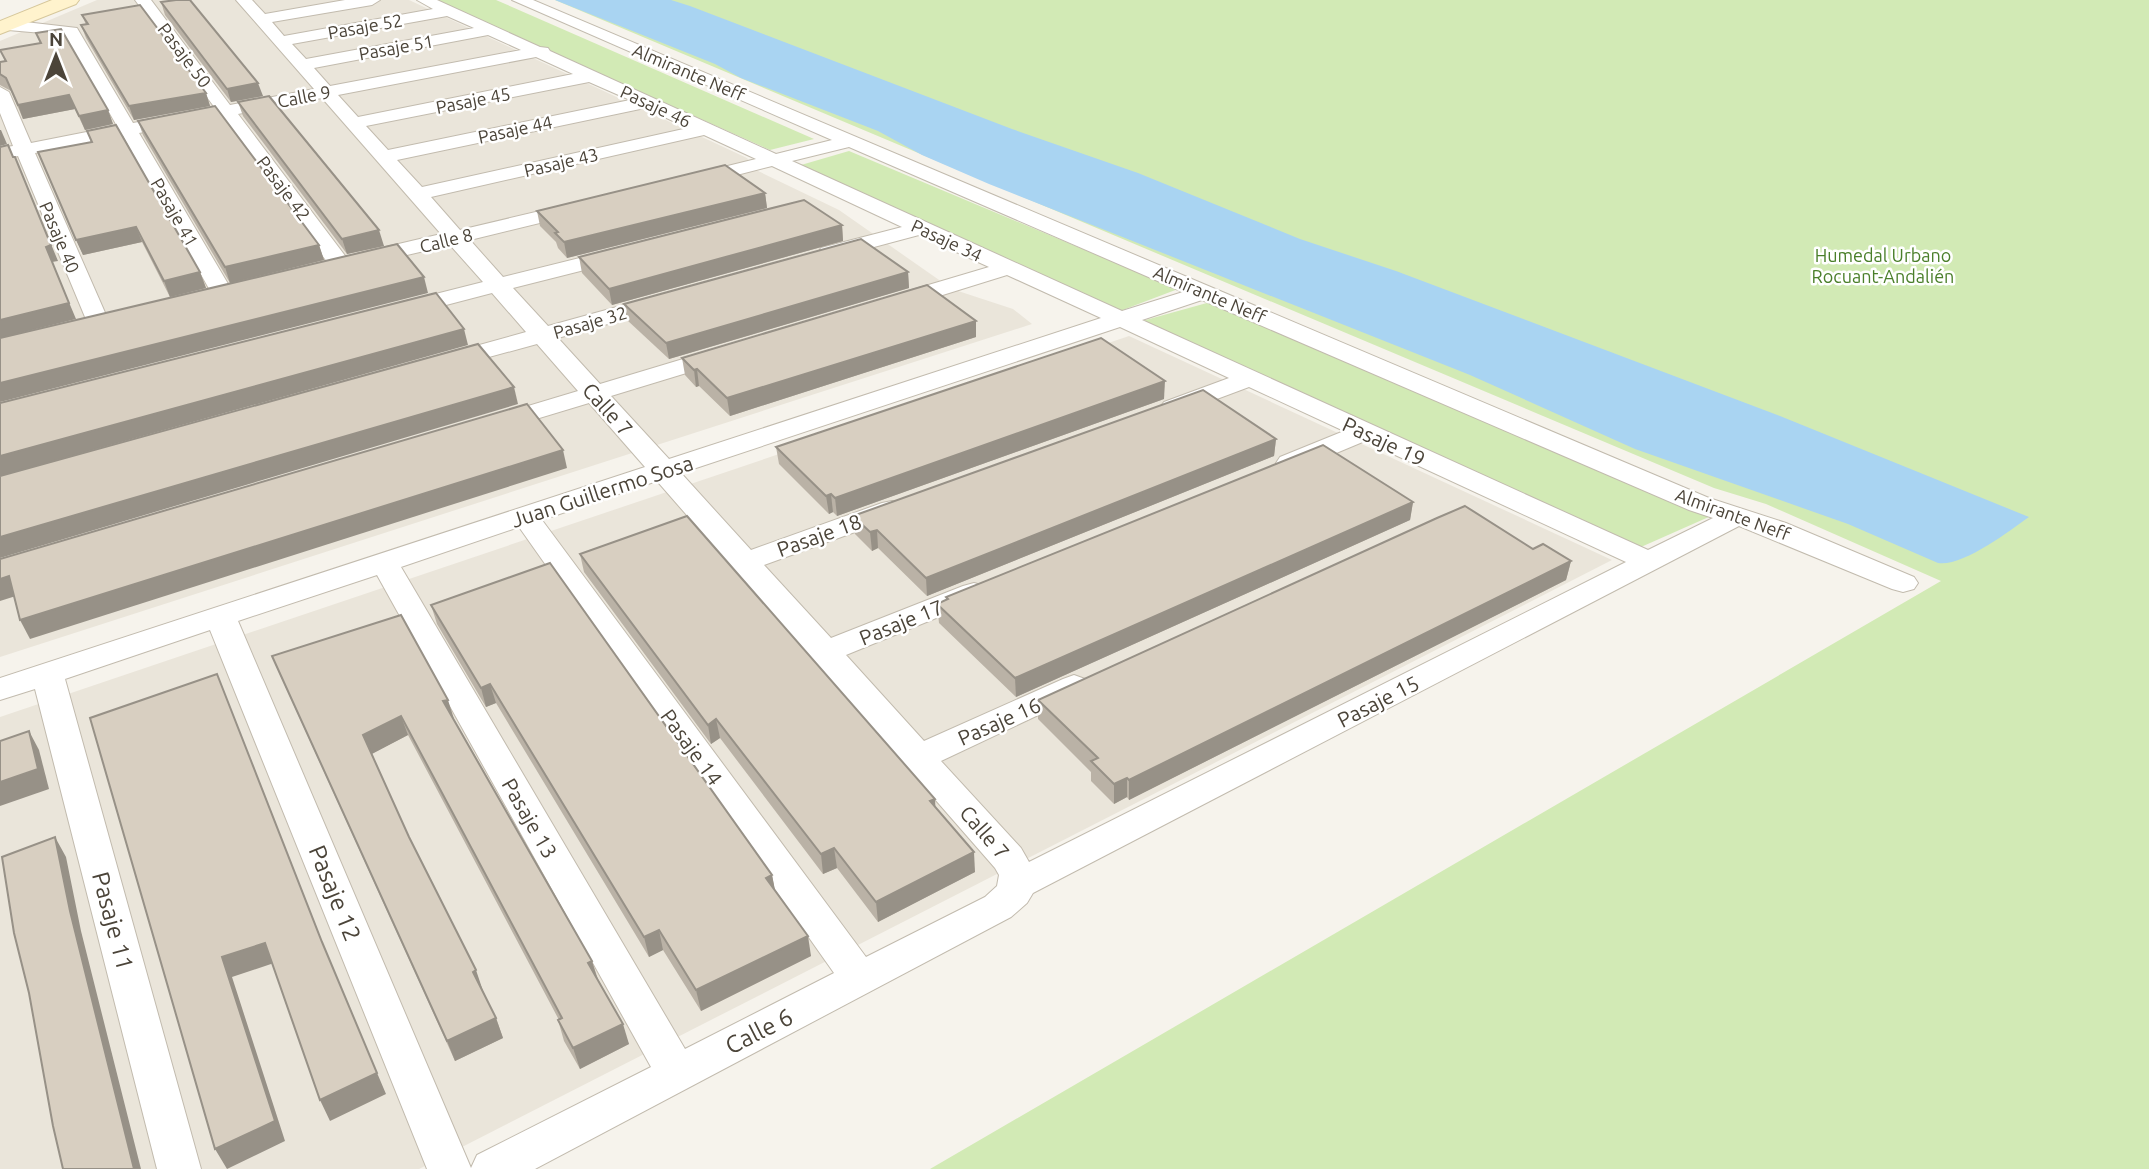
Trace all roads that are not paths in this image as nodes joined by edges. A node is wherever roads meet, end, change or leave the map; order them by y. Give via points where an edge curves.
1 (69, 0) edge
2 (143, 0) edge
3 (372, 0) edge
4 (425, 0) edge
5 (520, 0) edge
6 (253, 9) edge
7 (449, 11) junction
8 (4, 27) edge
9 (490, 30) junction
10 (608, 38) junction
11 (281, 41) junction
12 (538, 51) junction
13 (302, 65) junction
14 (591, 76) junction
15 (0, 92) edge
16 (326, 92) junction
17 (647, 102) junction
18 (227, 111) junction
19 (354, 123) junction
20 (706, 129) junction
21 (127, 130) junction
22 (852, 141) junction
23 (22, 150) junction
24 (0, 154) edge
25 (384, 157) junction
26 (774, 160) junction
27 (670, 186) edge
28 (417, 194) junction
29 (849, 195) junction
30 (822, 202) dead end
31 (592, 205) edge
32 (920, 228) junction
33 (455, 237) junction
34 (647, 247) edge
35 (803, 261) edge
36 (341, 265) junction
37 (1007, 268) junction
38 (315, 271) edge
39 (498, 285) junction
40 (250, 287) edge
41 (1204, 292) junction
42 (223, 294) junction
43 (685, 294) edge
44 (198, 300) edge
45 (874, 308) edge
46 (377, 316) edge
47 (123, 318) edge
48 (1119, 320) junction
49 (98, 324) junction
50 (73, 330) edge
51 (542, 335) junction
52 (741, 349) edge
53 (423, 368) edge
54 (1249, 379) junction
55 (595, 394) junction
56 (1146, 417) edge
57 (476, 429) edge
58 (1365, 432) junction
59 (663, 470) junction
60 (1262, 474) edge
61 (1499, 494) junction
62 (913, 501) edge
63 (1461, 511) edge
64 (525, 516) junction
65 (1738, 516) junction
66 (1648, 561) junction
67 (384, 562) junction
68 (745, 562) junction
69 (1903, 583) dead end
70 (992, 584) edge
71 (220, 616) junction
72 (825, 652) junction
73 (47, 673) junction
74 (1095, 677) edge
75 (0, 689) edge
76 (919, 757) junction
77 (1017, 884) junction
78 (860, 979) junction
79 (677, 1074) junction
80 (179, 1169) edge
81 (449, 1169) edge
82 (493, 1169) edge

1 - 8 street
2 - 18 street, Pasaje 50
3 - 6 street
4 - 7 street, Pasaje 46
5 - 10 street, Almirante Neff
6 - 11 street, Calle 7
7 - 9 street, Pasaje 46
7 - 11 street, Pasaje 52
8 - 21 street, Pasaje 41 via 71,31
9 - 12 street, Pasaje 46
9 - 13 street, Pasaje 51
10 - 12 street, Calle 9
10 - 22 street, Almirante Neff
11 - 13 street, Calle 7
12 - 14 street, Pasaje 46
12 - 16 street, Calle 9
13 - 16 street, Calle 7
14 - 17 street, Pasaje 46
14 - 19 street, Pasaje 45
15 - 23 street, Pasaje 40
16 - 18 street, Calle 9
16 - 19 street, Calle 7
17 - 20 street, Pasaje 46
17 - 25 street, Pasaje 44
18 - 21 street, Calle 9
18 - 36 street, Pasaje 42
19 - 25 street, Calle 7
20 - 26 street, Pasaje 46
20 - 28 street, Pasaje 43
21 - 23 street, Calle 9
21 - 42 street, Pasaje 41
22 - 26 street
22 - 41 street, Almirante Neff
23 - 24 street, Calle 9
23 - 49 street, Pasaje 40
25 - 28 street, Calle 7
26 - 27 street
26 - 29 street, Pasaje 34
28 - 33 street, Calle 7
29 - 30 street
29 - 32 street, Pasaje 34
31 - 33 street, Calle 8
32 - 35 street
32 - 37 street, Pasaje 34
33 - 36 street, Calle 8
33 - 39 street, Calle 7
34 - 39 street
36 - 38 street, Calle 8
37 - 45 street
37 - 48 street, Pasaje 34
39 - 46 street
39 - 51 street, Calle 7
40 - 42 street
41 - 48 street, Juan Guillermo Sosa
41 - 65 street, Almirante Neff via 1699,504
42 - 44 street
43 - 51 street, Pasaje 32
47 - 49 street
48 - 54 street, Pasaje 19
48 - 59 street, Juan Guillermo Sosa
49 - 50 street
51 - 53 street, Pasaje 32
51 - 55 street, Calle 7
52 - 55 street
54 - 56 street
54 - 58 street, Pasaje 19
55 - 57 street
55 - 59 street, Calle 7
58 - 60 street
58 - 61 street, Pasaje 19
59 - 64 street, Juan Guillermo Sosa
59 - 68 street, Calle 7
61 - 63 street
61 - 66 street, Pasaje 19
62 - 68 street, Pasaje 18
64 - 67 street, Juan Guillermo Sosa
64 - 78 street, Pasaje 14
65 - 66 street, Pasaje 15
65 - 69 street, Almirante Neff
66 - 77 street, Pasaje 15
67 - 71 street, Juan Guillermo Sosa
67 - 79 street, Pasaje 13
68 - 72 street, Calle 7
70 - 72 street, Pasaje 17
71 - 73 street, Juan Guillermo Sosa
71 - 81 street, Pasaje 12
72 - 76 street, Calle 7
73 - 75 street, Juan Guillermo Sosa
73 - 80 street, Pasaje 11
74 - 76 street, Pasaje 16
76 - 77 street, Calle 7 via 1014,866
77 - 78 street, Calle 6 via 998,907
78 - 79 street, Calle 6
79 - 82 street, Calle 6

